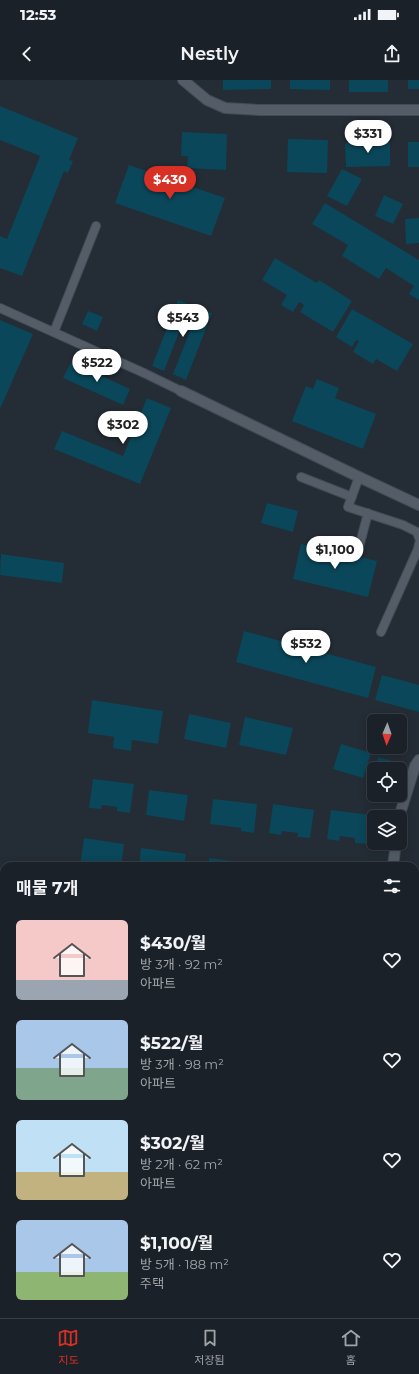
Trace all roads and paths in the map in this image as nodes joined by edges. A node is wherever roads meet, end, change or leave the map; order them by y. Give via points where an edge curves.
1 (183, 80) edge
2 (419, 110) edge
3 (96, 226) dead end
4 (0, 308) edge
5 (54, 332) junction
6 (181, 391) joint
7 (301, 477) dead end
8 (360, 477) junction
9 (352, 497) junction
10 (419, 505) edge
11 (368, 513) junction
12 (419, 538) edge
13 (419, 544) edge
14 (359, 547) dead end
15 (381, 632) dead end
16 (419, 760) edge
17 (401, 810) edge
18 (395, 850) edge
19 (394, 862) edge

1 - 2 street via 207,100 225,108
3 - 5 lane
4 - 5 lane
5 - 6 lane
6 - 8 street
7 - 9 lane
8 - 9 lane
8 - 10 street
9 - 11 lane via 348,507
11 - 12 lane via 417,532
11 - 14 lane
13 - 15 lane
16 - 17 street
18 - 19 street

